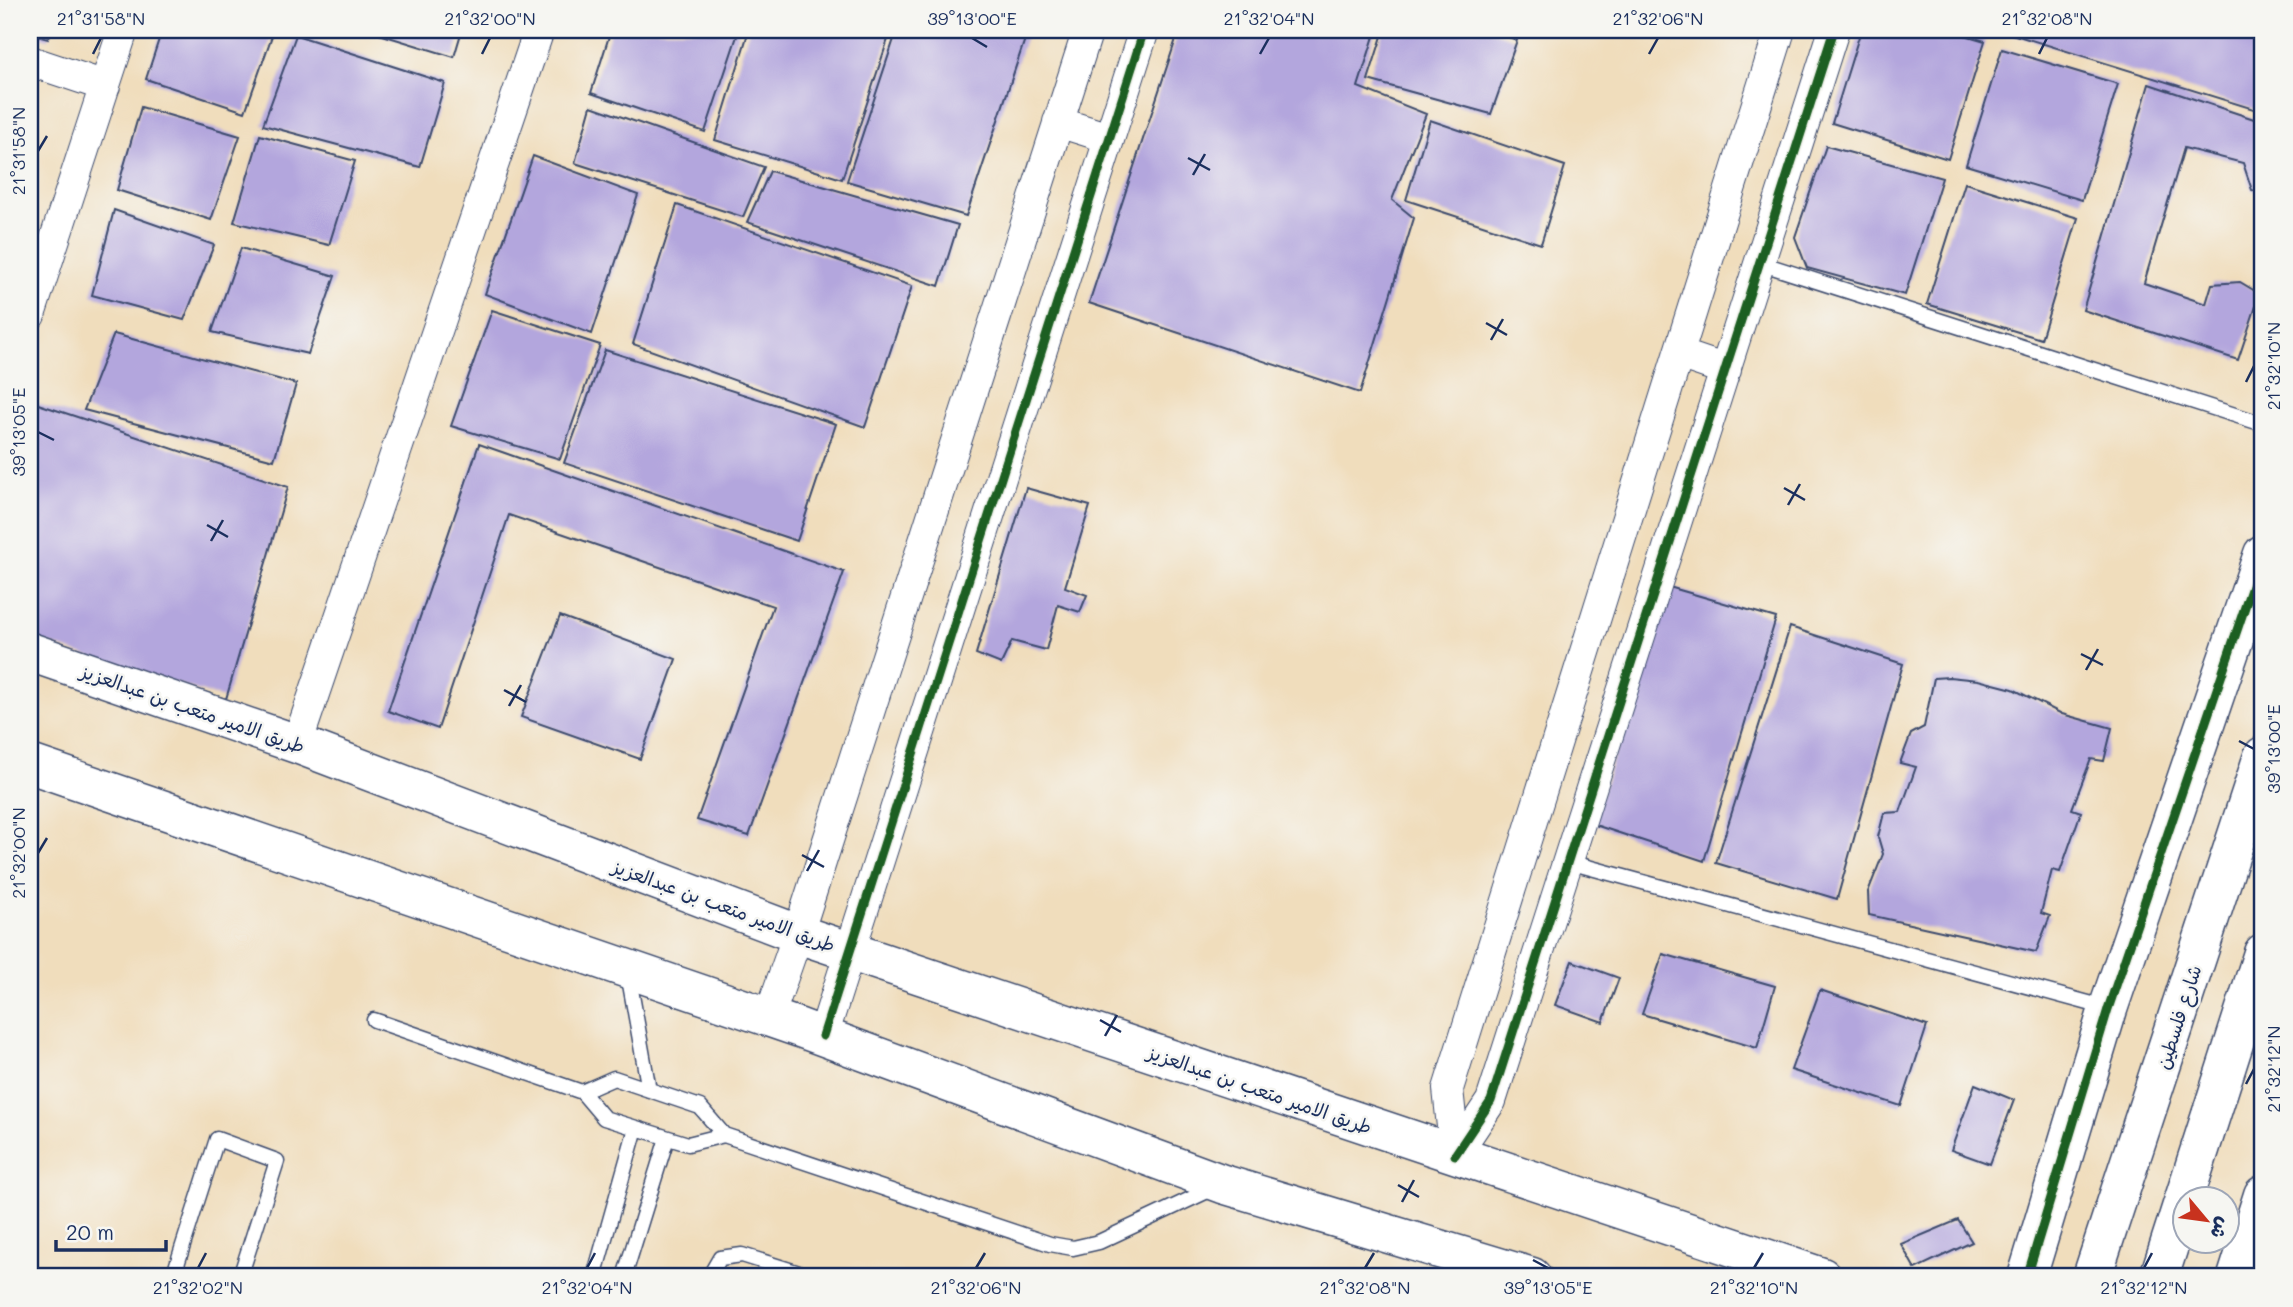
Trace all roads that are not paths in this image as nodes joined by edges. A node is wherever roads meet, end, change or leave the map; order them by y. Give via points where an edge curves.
1 (123, 30) edge
2 (539, 30) edge
3 (1087, 30) edge
4 (1144, 30) edge
5 (1780, 30) edge
6 (1835, 30) edge
7 (30, 61) edge
8 (105, 86) junction
9 (1058, 122) junction
10 (1109, 138) junction
11 (1760, 262) junction
12 (30, 315) edge
13 (1679, 354) junction
14 (1726, 370) junction
15 (2263, 424) edge
16 (2263, 554) edge
17 (30, 652) edge
18 (297, 744) junction
19 (2263, 756) edge
20 (30, 764) edge
21 (1569, 862) junction
22 (798, 934) junction
23 (851, 952) junction
24 (2263, 953) edge
25 (627, 968) junction
26 (2108, 1009) junction
27 (769, 1017) junction
28 (374, 1020) dead end
29 (822, 1036) junction
30 (649, 1090) junction
31 (582, 1092) junction
32 (636, 1128) junction
33 (724, 1135) junction
34 (667, 1138) junction
35 (1455, 1154) junction
36 (1223, 1184) junction
37 (2263, 1195) edge
38 (2032, 1272) edge
39 (173, 1277) edge
40 (240, 1277) edge
41 (594, 1277) edge
42 (624, 1277) edge
43 (709, 1277) edge
44 (812, 1277) edge
45 (1532, 1277) edge
46 (1822, 1277) edge
47 (2092, 1277) edge
48 (2159, 1277) edge
49 (2238, 1277) edge

1 - 8 street
2 - 18 street
3 - 9 street
4 - 10 street
5 - 13 street
6 - 11 street
7 - 8 street
8 - 12 street
9 - 10 street
9 - 22 street
10 - 23 street
11 - 14 street
11 - 15 lane
13 - 14 street
13 - 35 street via 1448,1089
14 - 21 street
16 - 26 main road
17 - 18 main road, طريق الامير متعب بن عبدالعزيز
18 - 22 main road, طريق الامير متعب بن عبدالعزيز
19 - 47 main road, شارع فلسطين
20 - 25 main road
21 - 26 lane
21 - 35 street via 1491,1101
22 - 23 main road, طريق الامير متعب بن عبدالعزيز
22 - 27 street
23 - 29 street
23 - 35 main road, طريق الامير متعب بن عبدالعزيز
24 - 48 main road
25 - 27 main road
25 - 30 lane
26 - 38 main road
27 - 29 main road
28 - 31 lane
29 - 36 main road
30 - 31 lane via 614,1078
30 - 33 lane via 700,1107
31 - 32 lane via 604,1118
32 - 34 lane
32 - 41 lane
33 - 34 lane via 688,1144
33 - 36 lane via 1073,1248 1099,1242
34 - 42 lane
35 - 46 main road, طريق الامير متعب بن عبدالعزيز
36 - 45 main road
37 - 49 main road
39 - 40 lane via 217,1139 277,1161
43 - 44 lane via 720,1258 742,1255

